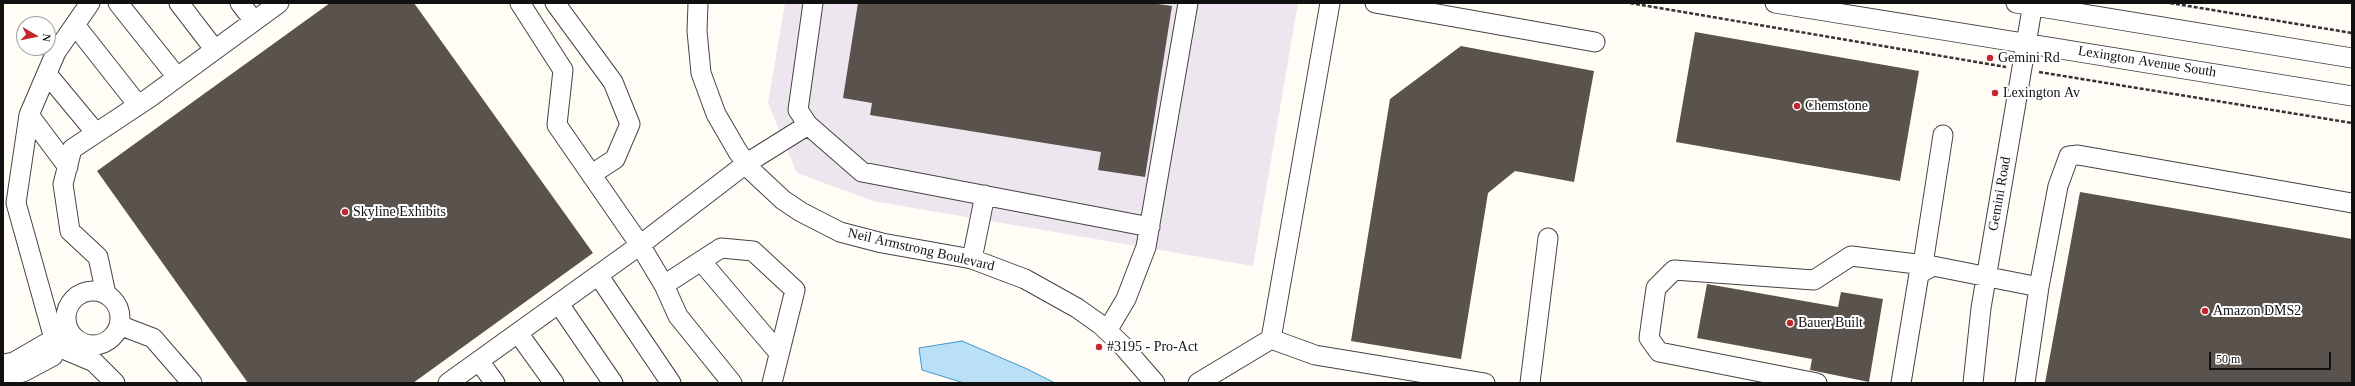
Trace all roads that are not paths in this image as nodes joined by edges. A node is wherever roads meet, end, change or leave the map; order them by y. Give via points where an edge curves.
1 (90, 3) edge
2 (118, 3) edge
3 (179, 3) edge
4 (240, 3) edge
5 (279, 3) edge
6 (520, 3) edge
7 (555, 3) edge
8 (698, 3) edge
9 (813, 3) edge
10 (1188, 3) edge
11 (1330, 3) edge
12 (1375, 3) edge
13 (1775, 3) edge
14 (2027, 4) edge
15 (254, 21) junction
16 (75, 25) junction
17 (1595, 42) dead end
18 (2026, 42) junction
19 (214, 50) junction
20 (2352, 58) edge
21 (47, 74) junction
22 (177, 78) junction
23 (2352, 96) edge
24 (138, 105) junction
25 (29, 115) junction
26 (808, 125) junction
27 (96, 133) junction
28 (1943, 135) dead end
29 (747, 163) junction
30 (68, 167) junction
31 (592, 174) junction
32 (985, 195) junction
33 (2352, 203) edge
34 (1150, 227) junction
35 (1548, 238) dead end
36 (640, 245) junction
37 (972, 259) junction
38 (701, 261) junction
39 (1928, 265) junction
40 (598, 275) junction
41 (1986, 277) junction
42 (664, 285) junction
43 (2039, 287) junction
44 (106, 294) junction
45 (558, 304) junction
46 (119, 325) junction
47 (1107, 331) junction
48 (518, 333) junction
49 (71, 335) junction
50 (1271, 339) junction
51 (56, 346) junction
52 (779, 353) junction
53 (479, 361) junction
54 (3, 364) edge
55 (3, 377) edge
56 (115, 383) edge
57 (192, 383) edge
58 (448, 383) edge
59 (495, 383) edge
60 (554, 383) edge
61 (613, 383) edge
62 (672, 383) edge
63 (732, 383) edge
64 (772, 383) edge
65 (1155, 383) edge
66 (1198, 383) edge
67 (1485, 383) edge
68 (1530, 383) edge
69 (1817, 383) edge
70 (1901, 383) edge
71 (1973, 383) edge
72 (2025, 383) edge

1 - 16 street
2 - 22 street
3 - 19 street
4 - 15 street
5 - 15 street
6 - 31 street via 563,70 557,125
7 - 31 street via 613,82 630,124 615,159
8 - 29 street, Neil Armstrong Boulevard via 697,30 701,73 716,114
9 - 26 street via 798,110
10 - 34 street
11 - 50 street
12 - 17 street
13 - 18 street, Lexington Avenue South
14 - 18 street, Gemini Road
14 - 20 street
15 - 19 street
16 - 21 street via 56,52
16 - 24 street
18 - 23 street, Lexington Avenue South
18 - 41 street, Gemini Road
19 - 22 street
21 - 25 street
21 - 27 street
22 - 24 street
24 - 27 street
25 - 30 street
25 - 51 street via 16,203
26 - 29 street
26 - 32 street via 862,172
27 - 30 street via 72,149
28 - 39 street
29 - 36 street
29 - 37 street, Neil Armstrong Boulevard via 783,200 840,232 882,243
30 - 44 street via 64,184 70,231 98,257
31 - 36 street
32 - 34 street
32 - 37 street
33 - 43 street via 2078,155 2069,156 2058,186
34 - 47 street via 1146,247 1126,299
35 - 68 street
36 - 40 street
36 - 42 street
37 - 47 street, Neil Armstrong Boulevard via 1052,292
38 - 42 street
38 - 52 street
38 - 52 street via 721,248 753,251 795,290
39 - 41 street
39 - 69 street via 1851,256 1814,280 1674,270 1656,288 1649,338 1658,352
39 - 70 street via 1919,274
40 - 45 street
40 - 62 street
41 - 43 street
41 - 71 street, Gemini Road
42 - 63 street via 678,316
43 - 72 street
44 - 46 street via 118,308
44 - 49 street via 88,291 72,300 65,317
45 - 48 street
45 - 61 street
46 - 49 street via 109,339 98,344 85,344
46 - 57 street via 153,338
47 - 65 street, Neil Armstrong Boulevard
48 - 53 street
48 - 60 street
49 - 51 street
50 - 66 street
50 - 67 street via 1315,355
51 - 54 street via 45,344 14,362
51 - 55 street via 53,356 23,372
51 - 56 street via 94,362
52 - 64 street
53 - 58 street
53 - 59 street

